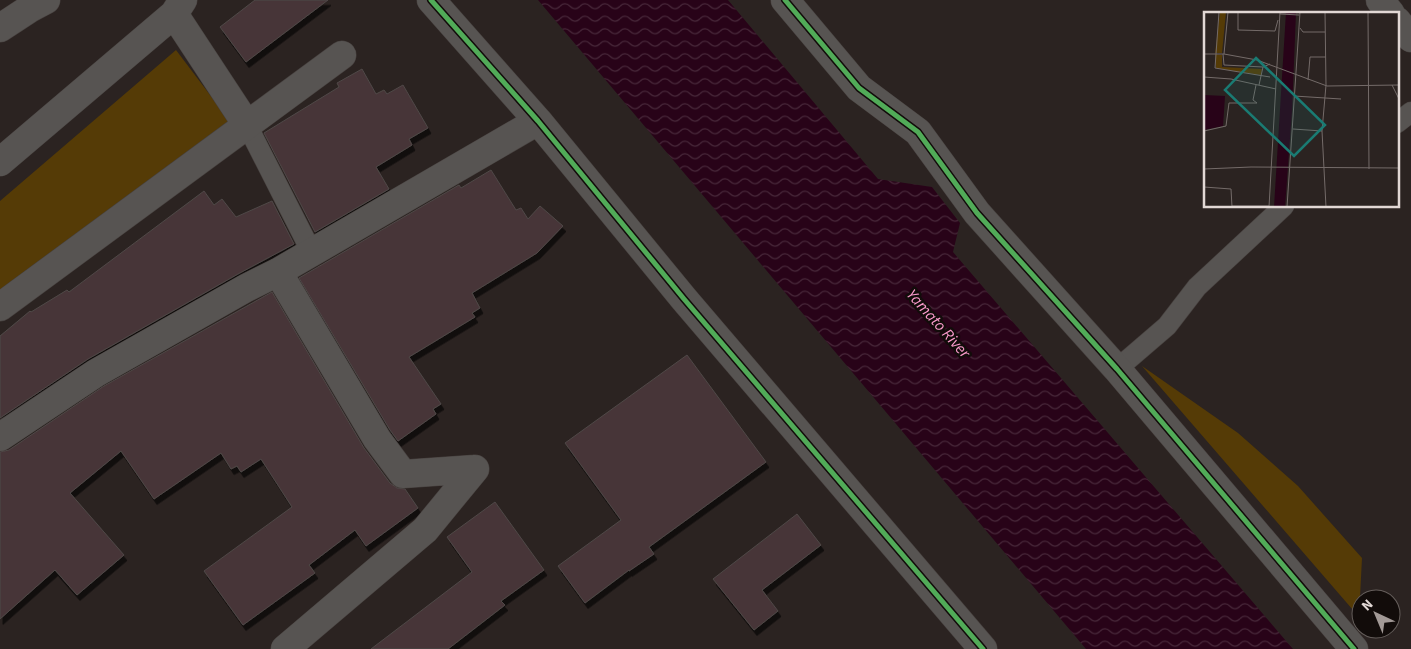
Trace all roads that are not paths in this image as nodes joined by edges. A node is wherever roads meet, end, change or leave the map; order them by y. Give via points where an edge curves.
1 (46, 0) edge
2 (431, 0) edge
3 (1380, 0) edge
4 (789, 1) edge
5 (178, 7) edge
6 (1389, 12) edge
7 (1398, 22) edge
8 (0, 28) edge
9 (1411, 38) edge
10 (342, 55) dead end
11 (1411, 112) edge
12 (538, 121) junction
13 (1398, 122) edge
14 (247, 125) junction
15 (0, 162) edge
16 (1282, 208) edge
17 (312, 253) junction
18 (278, 272) junction
19 (0, 308) edge
20 (1117, 369) junction
21 (0, 437) edge
22 (285, 649) edge
23 (983, 649) edge
24 (1354, 649) edge

1 - 8 street
2 - 12 street
3 - 6 street
4 - 20 street via 859,88 918,132 977,212
5 - 14 street
5 - 15 street
7 - 9 street
10 - 14 street
11 - 13 lane
12 - 17 street
12 - 23 street via 684,299
14 - 17 lane
14 - 19 street
16 - 20 lane via 1197,287 1167,326
17 - 18 street
18 - 21 street via 96,373
18 - 22 street via 377,439 403,474 475,469 425,530
20 - 24 street

